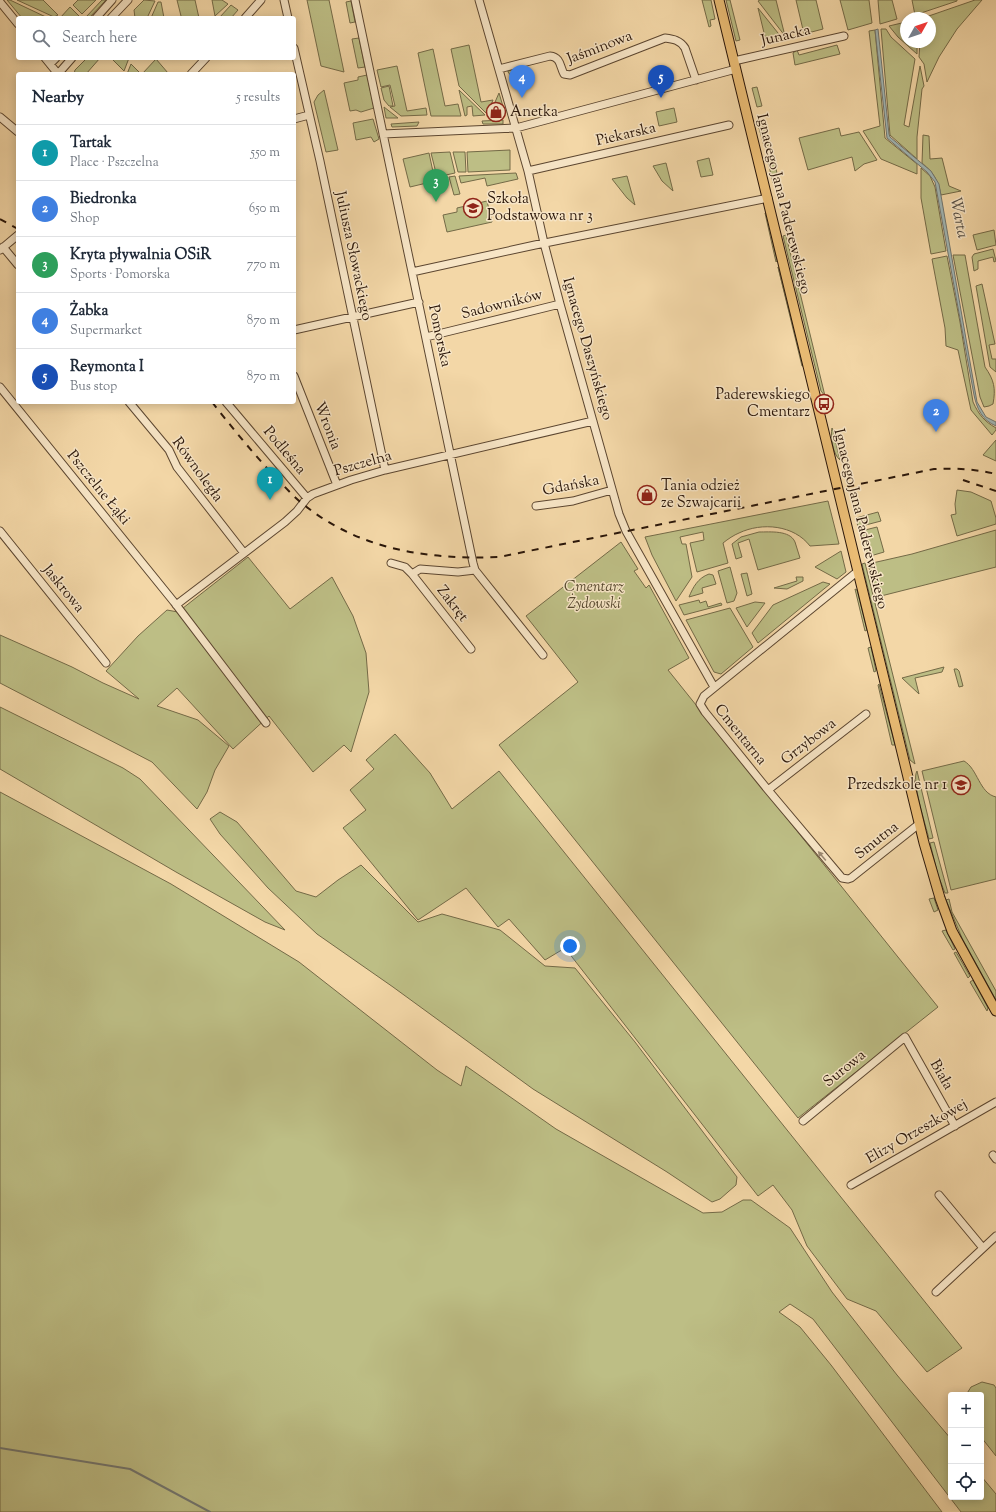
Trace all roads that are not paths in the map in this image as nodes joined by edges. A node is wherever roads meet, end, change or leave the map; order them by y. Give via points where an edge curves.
1 (112, 0) edge
2 (128, 0) edge
3 (261, 0) edge
4 (284, 0) edge
5 (355, 0) edge
6 (479, 0) edge
7 (719, 0) edge
8 (0, 2) edge
9 (98, 16) edge
10 (113, 16) edge
11 (247, 16) edge
12 (288, 16) edge
13 (16, 22) edge
14 (844, 36) dead end
15 (296, 57) edge
16 (70, 60) edge
17 (204, 60) edge
18 (47, 61) edge
19 (735, 65) junction
20 (499, 69) junction
21 (56, 72) edge
22 (60, 72) edge
23 (193, 72) edge
24 (696, 80) junction
25 (309, 115) junction
26 (0, 117) edge
27 (296, 118) edge
28 (730, 125) dead end
29 (516, 128) junction
30 (16, 130) edge
31 (383, 134) junction
32 (528, 171) junction
33 (768, 198) junction
34 (16, 237) edge
35 (544, 243) junction
36 (2, 248) edge
37 (16, 263) edge
38 (412, 272) junction
39 (418, 302) junction
40 (560, 304) junction
41 (352, 317) junction
42 (296, 330) edge
43 (426, 337) junction
44 (296, 381) edge
45 (0, 388) edge
46 (131, 404) edge
47 (228, 404) edge
48 (593, 421) junction
49 (451, 455) junction
50 (385, 470) junction
51 (337, 485) junction
52 (612, 490) junction
53 (307, 498) junction
54 (536, 506) dead end
55 (0, 531) edge
56 (244, 553) junction
57 (391, 563) dead end
58 (475, 570) junction
59 (858, 571) junction
60 (412, 574) junction
61 (176, 605) junction
62 (471, 649) dead end
63 (543, 655) dead end
64 (106, 663) dead end
65 (714, 687) junction
66 (866, 714) dead end
67 (266, 723) dead end
68 (768, 790) junction
69 (919, 824) junction
70 (851, 878) joint
71 (996, 1011) edge
72 (905, 1037) joint
73 (996, 1102) edge
74 (803, 1121) dead end
75 (955, 1126) junction
76 (851, 1185) dead end
77 (939, 1195) dead end
78 (996, 1236) edge
79 (983, 1248) junction
80 (936, 1292) dead end

1 - 9 street
2 - 10 street
3 - 11 street
4 - 12 street
5 - 31 street, Pomorska
6 - 20 street, Ignacego Daszyńskiego
7 - 19 main road, Ignacego Jana Paderewskiego
8 - 13 street
14 - 19 street, Junacka
15 - 25 street, Juliusza Słowackiego
16 - 22 street
17 - 23 street
18 - 21 street
19 - 24 street, Junacka
19 - 33 main road, Ignacego Jana Paderewskiego
20 - 24 street, Jaśminowa via 550,56 556,57 564,74 570,75 665,38 683,44
20 - 29 street, Ignacego Daszyńskiego
24 - 29 street, Junacka
25 - 27 street
25 - 41 street, Juliusza Słowackiego
26 - 30 street
28 - 32 street, Piekarska
29 - 31 street, Junacka
29 - 32 street, Ignacego Daszyńskiego
31 - 38 street, Pomorska
32 - 35 street, Ignacego Daszyńskiego
33 - 35 street
33 - 59 main road, Ignacego Jana Paderewskiego
34 - 36 street
35 - 38 street
35 - 40 street, Ignacego Daszyńskiego
36 - 37 street
38 - 39 street, Pomorska
39 - 41 street
39 - 43 street, Pomorska
40 - 43 street, Sadowników
40 - 48 street, Ignacego Daszyńskiego
41 - 42 street
41 - 50 street, Juliusza Słowackiego
43 - 49 street, Pomorska
44 - 51 street, Wronia
45 - 61 street, Pszczelne Łąki
46 - 56 street, Równoległa via 169,450 177,467
47 - 53 street, Podleśna
48 - 49 street, Pszczelna
48 - 52 street, Ignacego Daszyńskiego
49 - 50 street, Pszczelna
49 - 58 street, Pomorska
50 - 51 street, Pszczelna
51 - 53 street, Pszczelna
52 - 54 street, Gdańska via 578,500
52 - 65 street, Ignacego Daszyńskiego via 626,531
53 - 56 street, Pszczelna via 292,516
55 - 64 street, Jaskrowa
56 - 61 street, Pszczelna
57 - 60 street, Zakręt via 405,567
58 - 60 street, Zakręt via 458,572 420,569
58 - 63 street, Pomorska
59 - 65 street, Cmentarna
59 - 69 main road, Ignacego Jana Paderewskiego
60 - 62 street, Zakręt
61 - 67 street, Pszczelne Łąki
65 - 68 street, Cmentarna via 701,699 702,708
66 - 68 street, Grzybowa
70 -> 68 street, Cmentarna via 839,876
69 - 70 street, Smutna
69 - 71 main road, Ignacego Jana Paderewskiego via 947,917
72 - 74 street, Surowa
72 - 75 street, Biała
73 - 75 street, Elizy Orzeszkowej
75 - 76 street, Elizy Orzeszkowej
77 - 79 street
78 - 79 street
79 - 80 street

